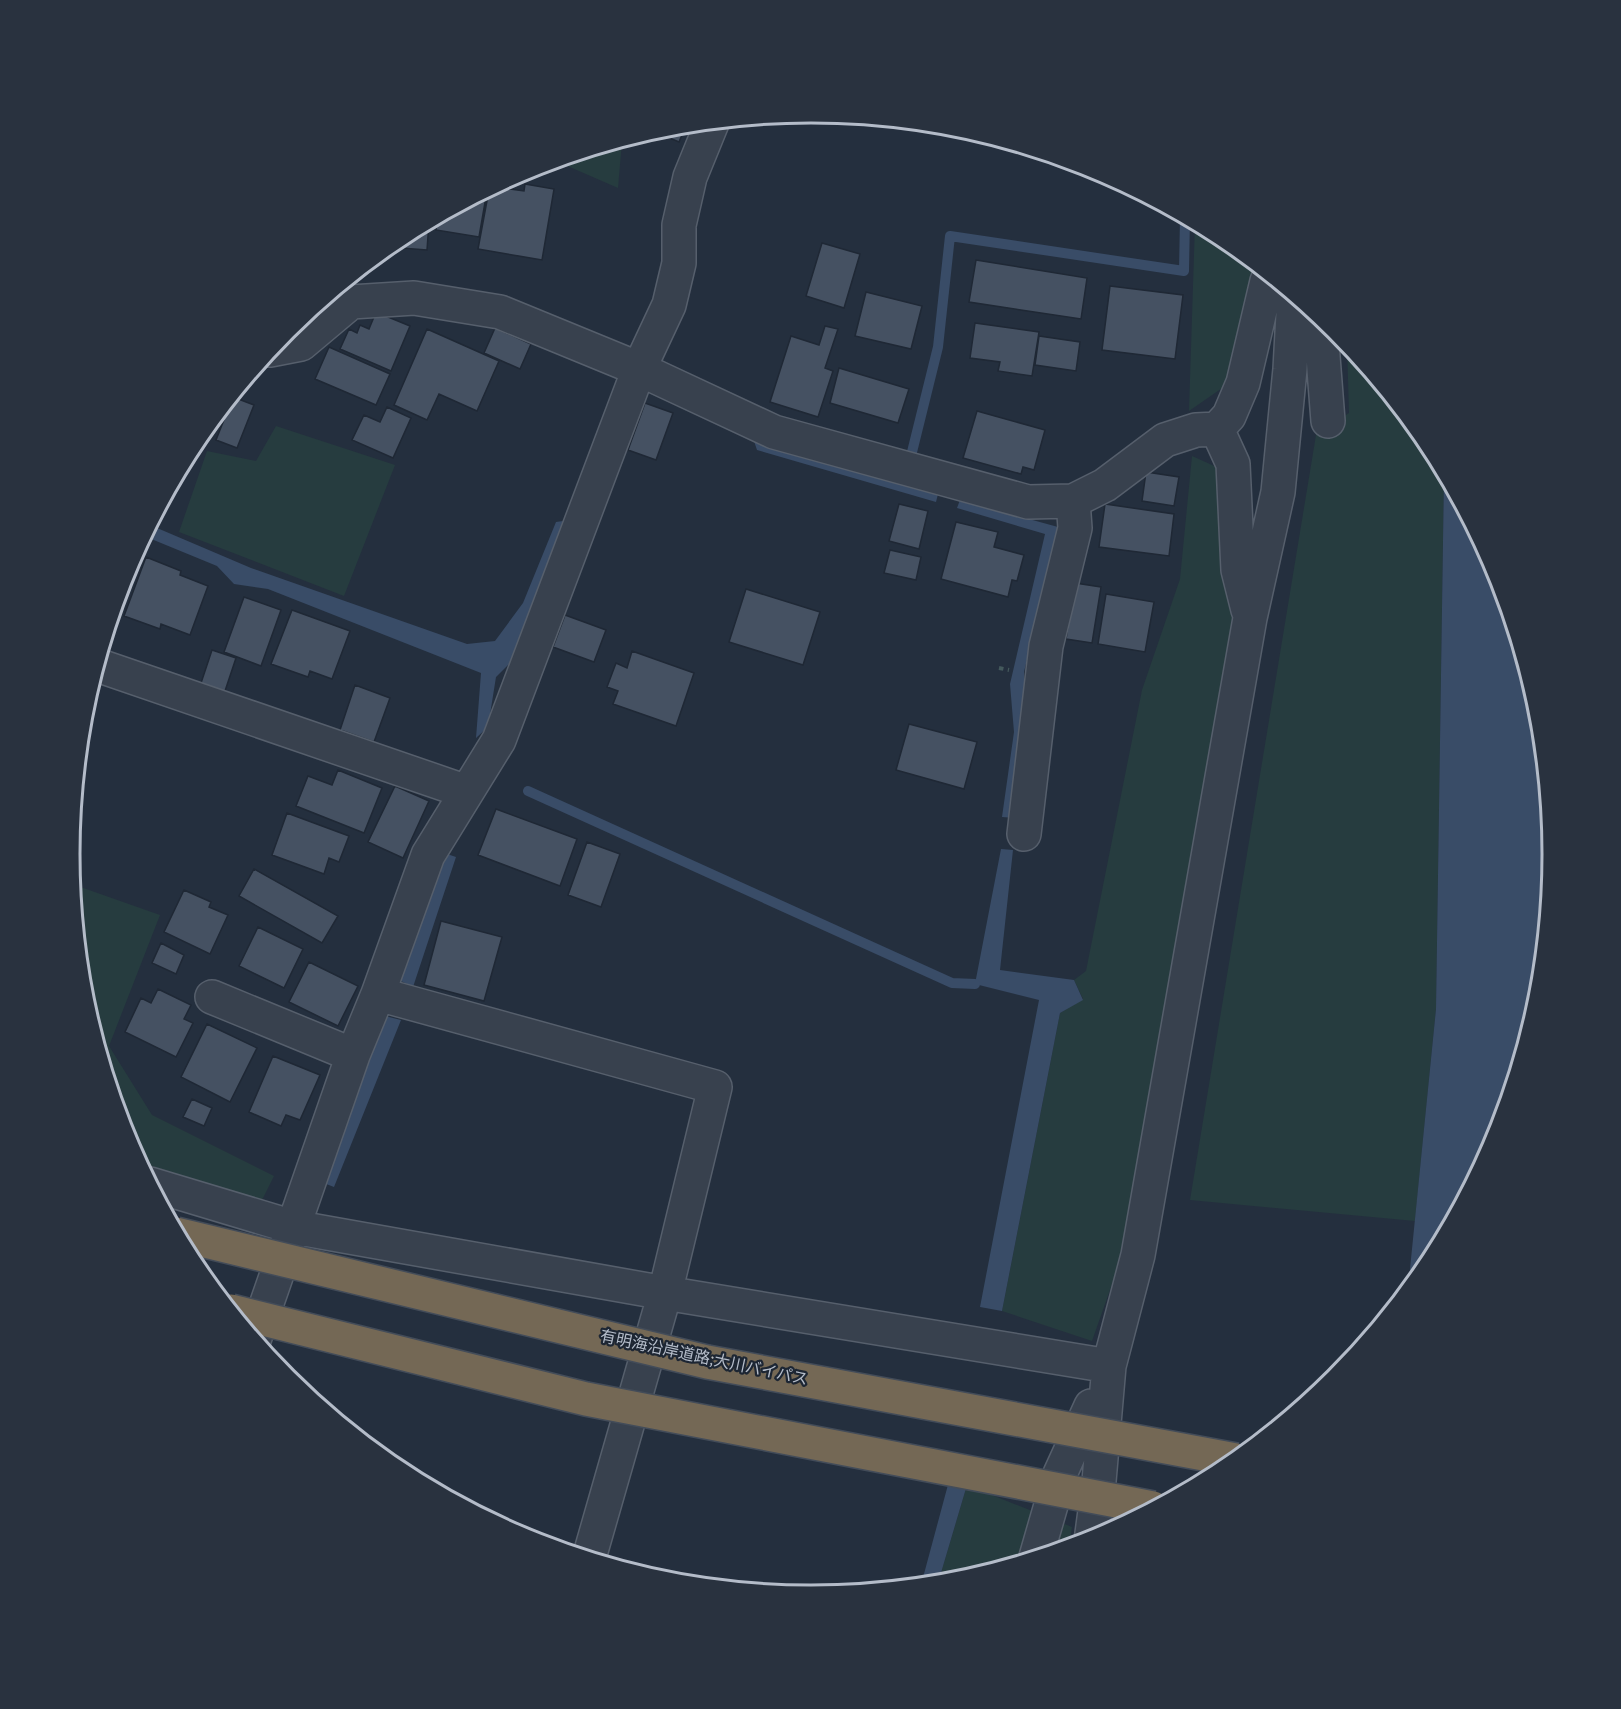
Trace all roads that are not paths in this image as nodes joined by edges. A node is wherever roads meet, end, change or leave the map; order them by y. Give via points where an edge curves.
1 (709, 131) edge
2 (1266, 284) edge
3 (1293, 306) edge
4 (1321, 332) edge
5 (286, 347) edge
6 (639, 369) junction
7 (1328, 421) dead end
8 (1217, 429) junction
9 (1073, 501) junction
10 (1250, 618) junction
11 (103, 668) edge
12 (467, 792) junction
13 (1024, 834) dead end
14 (378, 994) junction
15 (212, 997) dead end
16 (353, 1055) junction
17 (160, 1187) edge
18 (293, 1227) junction
19 (188, 1237) edge
20 (665, 1293) junction
21 (243, 1314) edge
22 (257, 1331) edge
23 (1109, 1366) junction
24 (1223, 1458) edge
25 (1142, 1506) edge
26 (1093, 1529) edge
27 (1038, 1549) edge
28 (591, 1552) edge

1 - 6 street via 690,177 679,225 679,263 669,305
2 - 8 street via 1243,383 1229,416
3 - 10 street via 1278,492
4 - 7 street
5 - 6 street via 301,344 351,302 414,298 500,312
6 - 9 street via 774,432 1028,502
6 - 12 street via 499,740
8 - 9 street via 1196,430 1165,440 1105,485
8 - 10 street via 1233,464 1238,570
9 - 13 street via 1076,528 1046,646
10 - 23 street via 1138,1255
11 - 12 street
12 - 14 street via 428,855
14 - 16 street
14 - 20 street via 715,1087
15 - 16 street
16 - 18 street
17 - 18 street
18 - 20 street
18 - 22 street
19 - 24 highway, 有明海沿岸道路;大川バイパス, bridge via 707,1362
20 - 23 street
20 - 28 street
21 - 25 highway, bridge via 586,1399
23 - 26 street
23 - 27 street via 1060,1474

